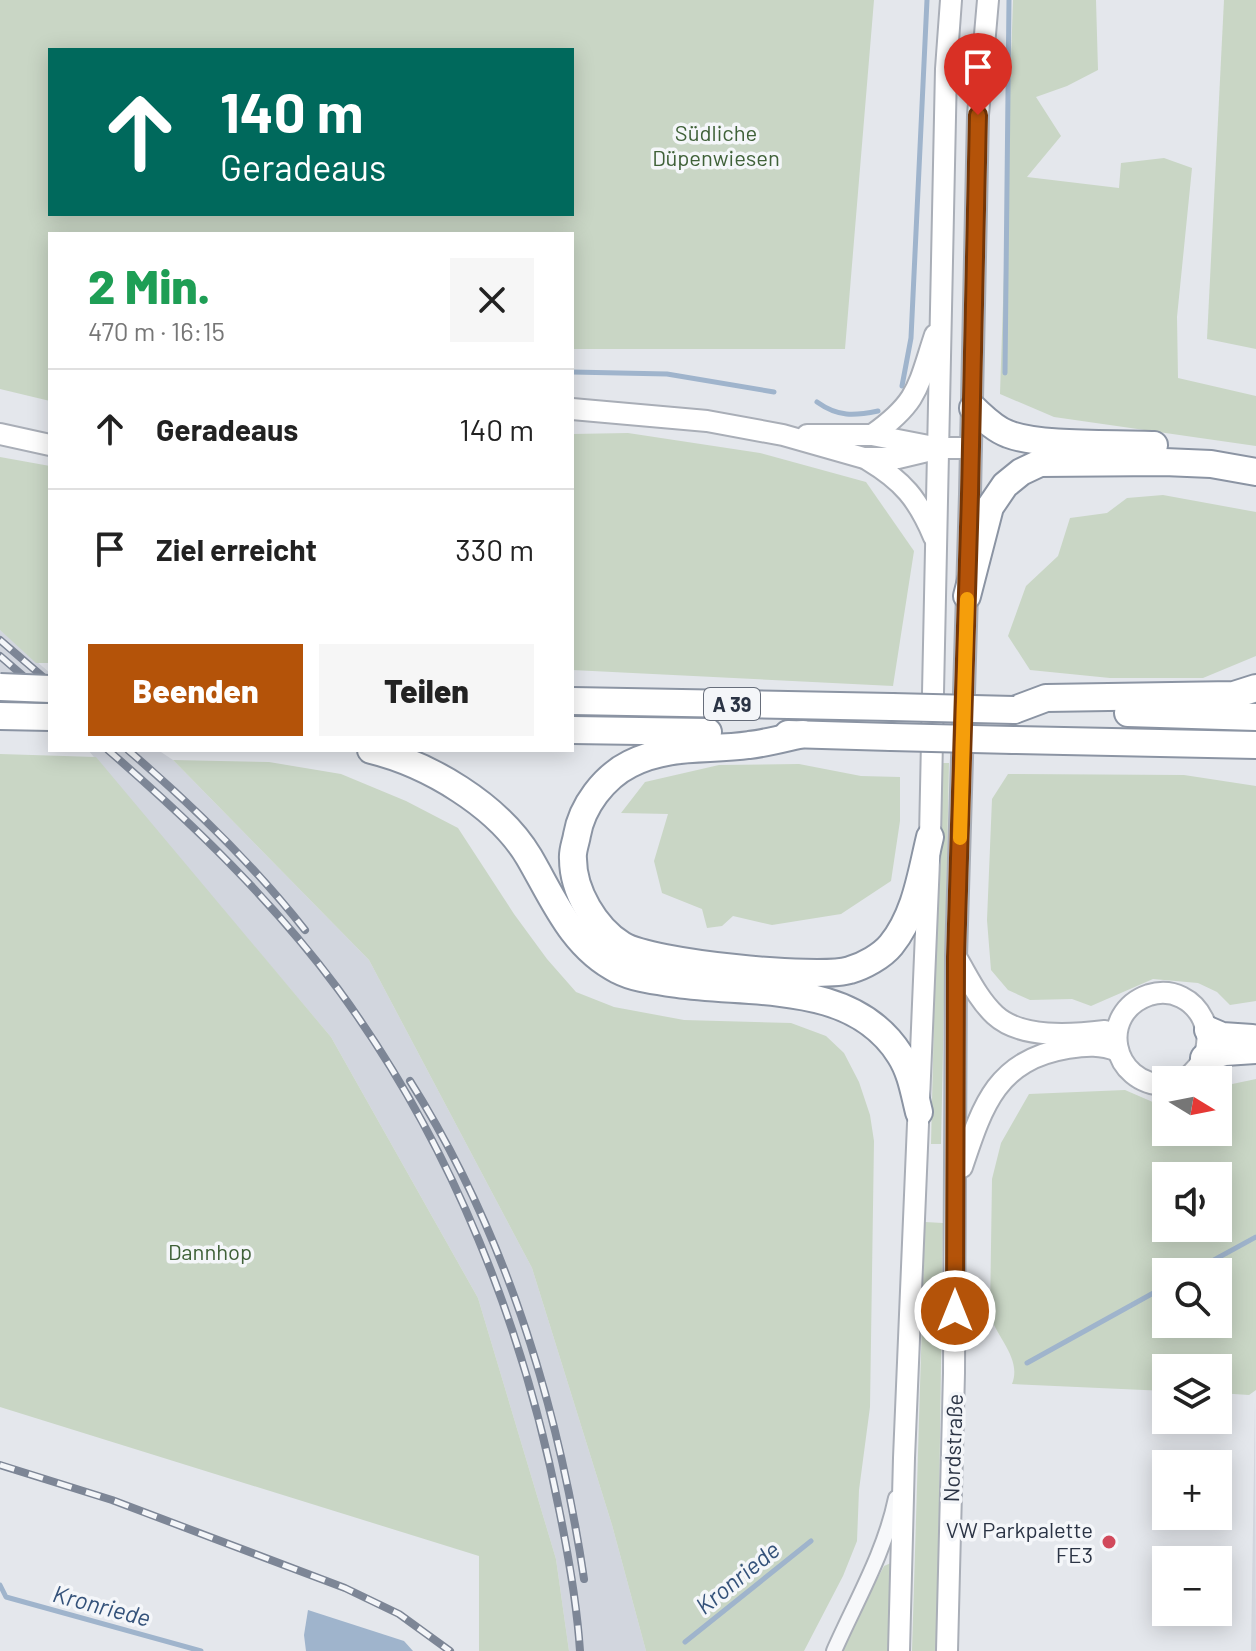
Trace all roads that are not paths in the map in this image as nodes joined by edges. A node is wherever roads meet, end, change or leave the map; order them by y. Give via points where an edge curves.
1 (951, 0) edge
2 (988, 0) edge
3 (941, 316) junction
4 (973, 408) junction
5 (574, 409) edge
6 (0, 434) edge
7 (783, 435) junction
8 (872, 435) junction
9 (48, 445) edge
10 (940, 448) junction
11 (971, 448) junction
12 (864, 458) junction
13 (1256, 458) edge
14 (1256, 472) edge
15 (937, 542) junction
16 (967, 596) junction
17 (0, 687) edge
18 (1256, 688) edge
19 (48, 689) edge
20 (574, 701) edge
21 (1014, 710) junction
22 (0, 716) edge
23 (48, 717) edge
24 (1256, 717) edge
25 (574, 730) edge
26 (803, 734) junction
27 (1196, 744) junction
28 (1256, 745) edge
29 (377, 752) edge
30 (1256, 760) edge
31 (930, 837) junction
32 (956, 957) junction
33 (1118, 1026) junction
34 (1208, 1030) junction
35 (1256, 1038) edge
36 (1256, 1050) edge
37 (1118, 1051) junction
38 (1204, 1058) junction
39 (1199, 1066) edge
40 (1152, 1084) edge
41 (919, 1112) junction
42 (956, 1186) junction
43 (904, 1458) junction
44 (834, 1651) edge
45 (899, 1651) edge
46 (947, 1651) edge

1 - 3 street
2 - 4 street, Nordstraße via 978,115
3 - 8 street via 909,404
3 - 10 street
4 - 11 street, Nordstraße
4 - 13 highway via 1014,436 1212,448
5 - 7 street via 707,421
6 - 9 street
7 - 8 street
7 - 12 street
8 - 10 street
10 - 11 street
10 - 12 street via 898,458
10 - 15 street
11 - 16 street, Nordstraße
12 - 15 street via 903,484
14 - 16 highway via 1164,462 1040,463 1005,485 990,507
15 - 31 street
16 - 32 street, Nordstraße
17 - 19 highway, bridge
18 - 21 highway via 1234,695 1046,698
20 - 21 highway, A 39, bridge
21 - 24 highway, A 39
22 - 23 highway
25 - 26 highway, A 39
26 - 27 highway, A 39, bridge
26 - 31 highway via 748,745 689,747 629,765 605,782 578,827 573,859 586,908 602,927 623,946 681,961 804,973 848,971 890,947 908,920
27 - 28 highway, A 39
27 - 30 highway via 1232,759
29 - 41 highway via 461,789 498,820 527,854 576,935 619,971 706,988 807,996 841,1008 884,1034 900,1055
31 - 41 street
32 - 33 street via 983,1001 1021,1030 1103,1032
32 - 42 street, Nordstraße
33 - 34 street via 1137,1001 1166,993 1195,1007
33 - 37 street
34 - 35 highway
34 - 38 street
36 - 38 highway
37 - 40 street via 1131,1074
37 - 42 street via 1103,1045 1068,1048 1035,1055 1012,1069 982,1115
38 - 39 street
41 - 43 street
42 - 46 street, Nordstraße
43 - 44 street via 892,1516
43 - 45 street

